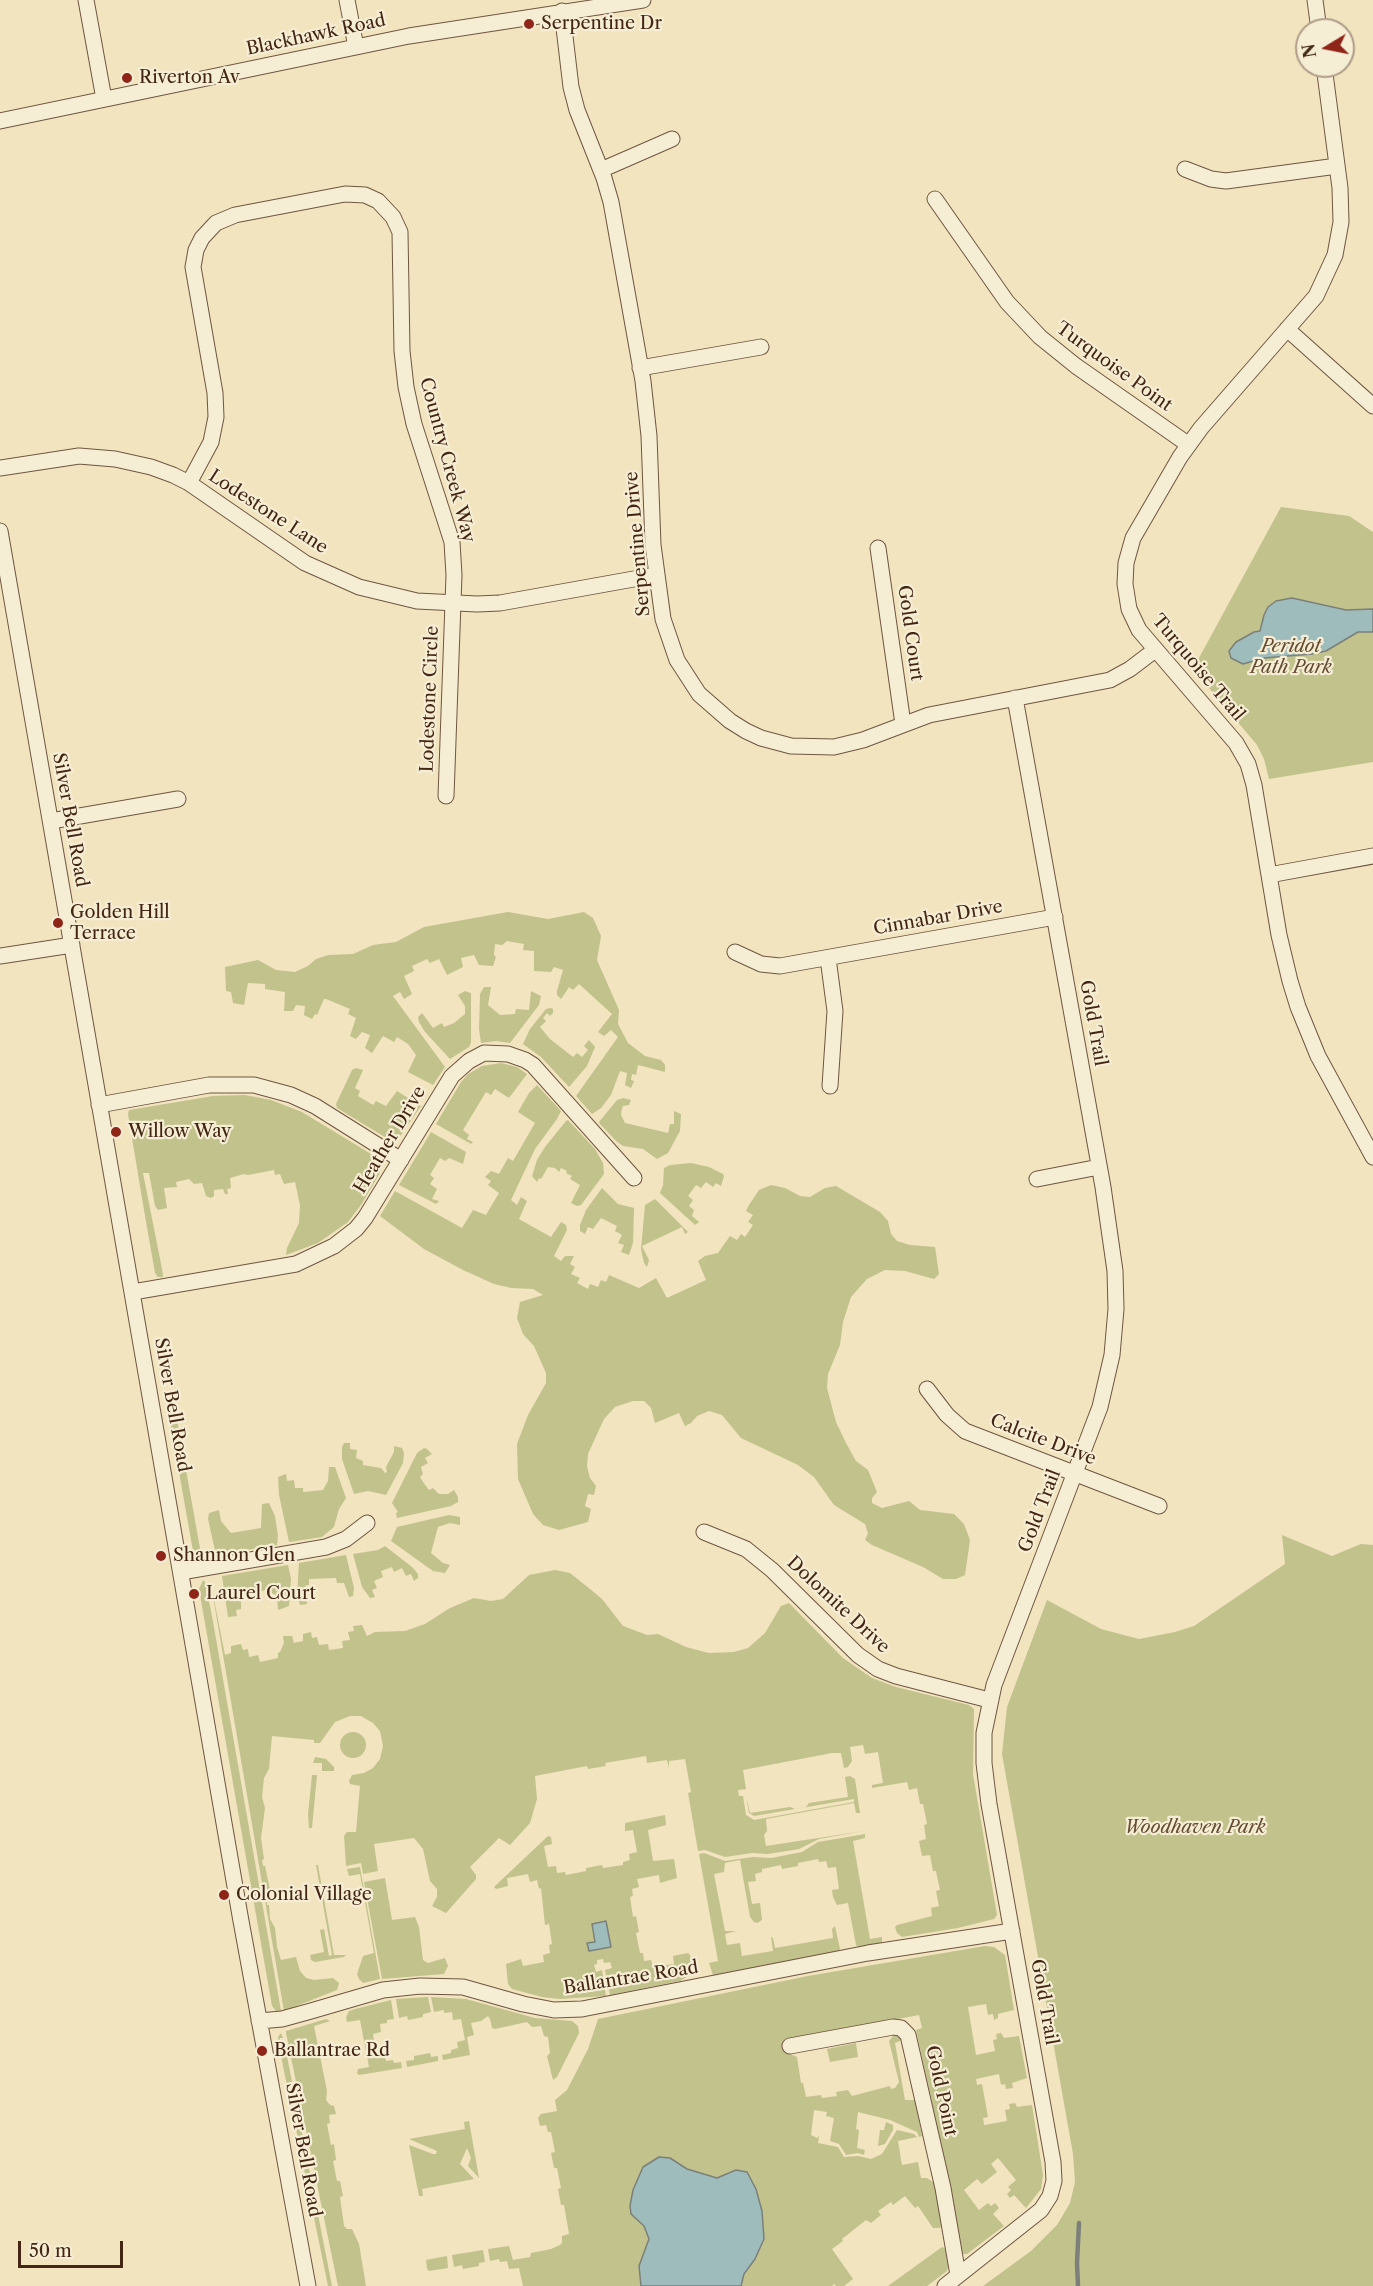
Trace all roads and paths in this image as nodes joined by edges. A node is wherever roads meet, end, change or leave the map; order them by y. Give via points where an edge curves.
1 (86, 0) edge
2 (347, 0) edge
3 (639, 0) edge
4 (1315, 0) edge
5 (562, 11) junction
6 (1317, 18) edge
7 (356, 47) junction
8 (1326, 78) edge
9 (104, 99) junction
10 (0, 122) edge
11 (672, 139) dead end
12 (1337, 166) junction
13 (1185, 169) dead end
14 (601, 170) junction
15 (935, 199) dead end
16 (1287, 329) junction
17 (761, 347) dead end
18 (640, 368) junction
19 (1373, 406) edge
20 (1189, 445) junction
21 (0, 468) edge
22 (189, 483) junction
23 (0, 531) edge
24 (878, 548) dead end
25 (656, 575) junction
26 (453, 604) junction
27 (1155, 650) junction
28 (1015, 698) junction
29 (903, 724) junction
30 (446, 796) dead end
31 (178, 799) dead end
32 (51, 821) junction
33 (1373, 856) edge
34 (1269, 875) junction
35 (1055, 917) junction
36 (72, 945) junction
37 (735, 952) dead end
38 (0, 956) edge
39 (828, 958) junction
40 (830, 1086) dead end
41 (99, 1105) junction
42 (1373, 1157) edge
43 (401, 1160) junction
44 (1100, 1167) junction
45 (634, 1178) dead end
46 (1037, 1179) dead end
47 (133, 1292) junction
48 (927, 1389) dead end
49 (1075, 1473) junction
50 (1159, 1506) dead end
51 (367, 1523) dead end
52 (704, 1532) dead end
53 (181, 1572) junction
54 (989, 1700) junction
55 (1012, 1931) junction
56 (259, 2021) junction
57 (790, 2046) dead end
58 (958, 2275) junction
59 (308, 2286) edge
60 (945, 2286) edge

1 - 9 street
2 - 7 street
3 - 5 street, Blackhawk Road
4 - 6 street
5 - 7 street, Blackhawk Road
5 - 14 street, Serpentine Drive via 577,110
7 - 9 street, Blackhawk Road
8 - 12 street, Turquoise Trail
9 - 10 street, Blackhawk Road
11 - 14 street
12 - 13 street via 1226,181
12 - 16 street, Turquoise Trail via 1341,222 1335,255 1316,296
14 - 18 street, Serpentine Drive via 611,202
15 - 20 street, Turquoise Point via 1007,302 1040,337
16 - 19 street
16 - 20 street, Turquoise Trail
17 - 18 street
18 - 25 street, Serpentine Drive via 649,436
20 - 27 street, Turquoise Trail via 1140,524 1126,563 1129,609
21 - 22 street, Lodestone Lane via 68,457 102,458 145,465
22 - 26 street, Lodestone Lane via 319,570 374,592
22 - 26 street, Country Creek Way via 211,442 216,417 193,267 202,238 216,223 235,215 345,194 372,198 389,211 400,232 404,376 414,424 452,542
23 - 32 street, Silver Bell Road
24 - 29 street, Gold Court
25 - 26 street, Lodestone Lane via 500,603
25 - 29 street, Serpentine Drive via 666,634 682,671 699,694 746,731 791,746 826,748 863,740
26 - 30 street, Lodestone Circle
27 - 28 street, Serpentine Drive via 1110,680
27 - 34 street, Turquoise Trail via 1244,755 1254,785
28 - 29 street, Serpentine Drive
28 - 35 street, Gold Trail
31 - 32 street
32 - 36 street, Silver Bell Road
33 - 34 street
34 - 42 street, Turquoise Trail via 1284,960 1298,1007 1318,1056
35 - 39 street, Cinnabar Drive
35 - 44 street, Gold Trail
36 - 38 street
36 - 41 street, Silver Bell Road
37 - 39 street, Cinnabar Drive via 771,966
39 - 40 street via 835,1011
41 - 43 street via 209,1085 254,1085 315,1106
41 - 47 street, Silver Bell Road
43 - 45 street, Heather Drive via 459,1068 478,1055 500,1052 533,1065
43 - 47 street, Heather Drive via 356,1229 319,1254 285,1267
44 - 46 street
44 - 49 street, Gold Trail via 1115,1271 1114,1333 1105,1390
47 - 53 street, Silver Bell Road
48 - 49 street, Calcite Drive via 965,1431
49 - 50 street, Calcite Drive
49 - 54 street, Gold Trail
51 - 53 street via 326,1547
52 - 54 street, Dolomite Drive via 746,1549 858,1655 878,1669
53 - 56 street, Silver Bell Road
54 - 55 street, Gold Trail via 984,1772
55 - 56 street, Ballantrae Road via 868,1953 582,2009 554,2010 463,1988 420,1986 382,1990 282,2019
55 - 58 street, Gold Trail via 1054,2181 1041,2210
56 - 59 street, Silver Bell Road
57 - 58 street, Gold Point via 893,2027 908,2035 943,2188
58 - 60 street, Gold Trail

